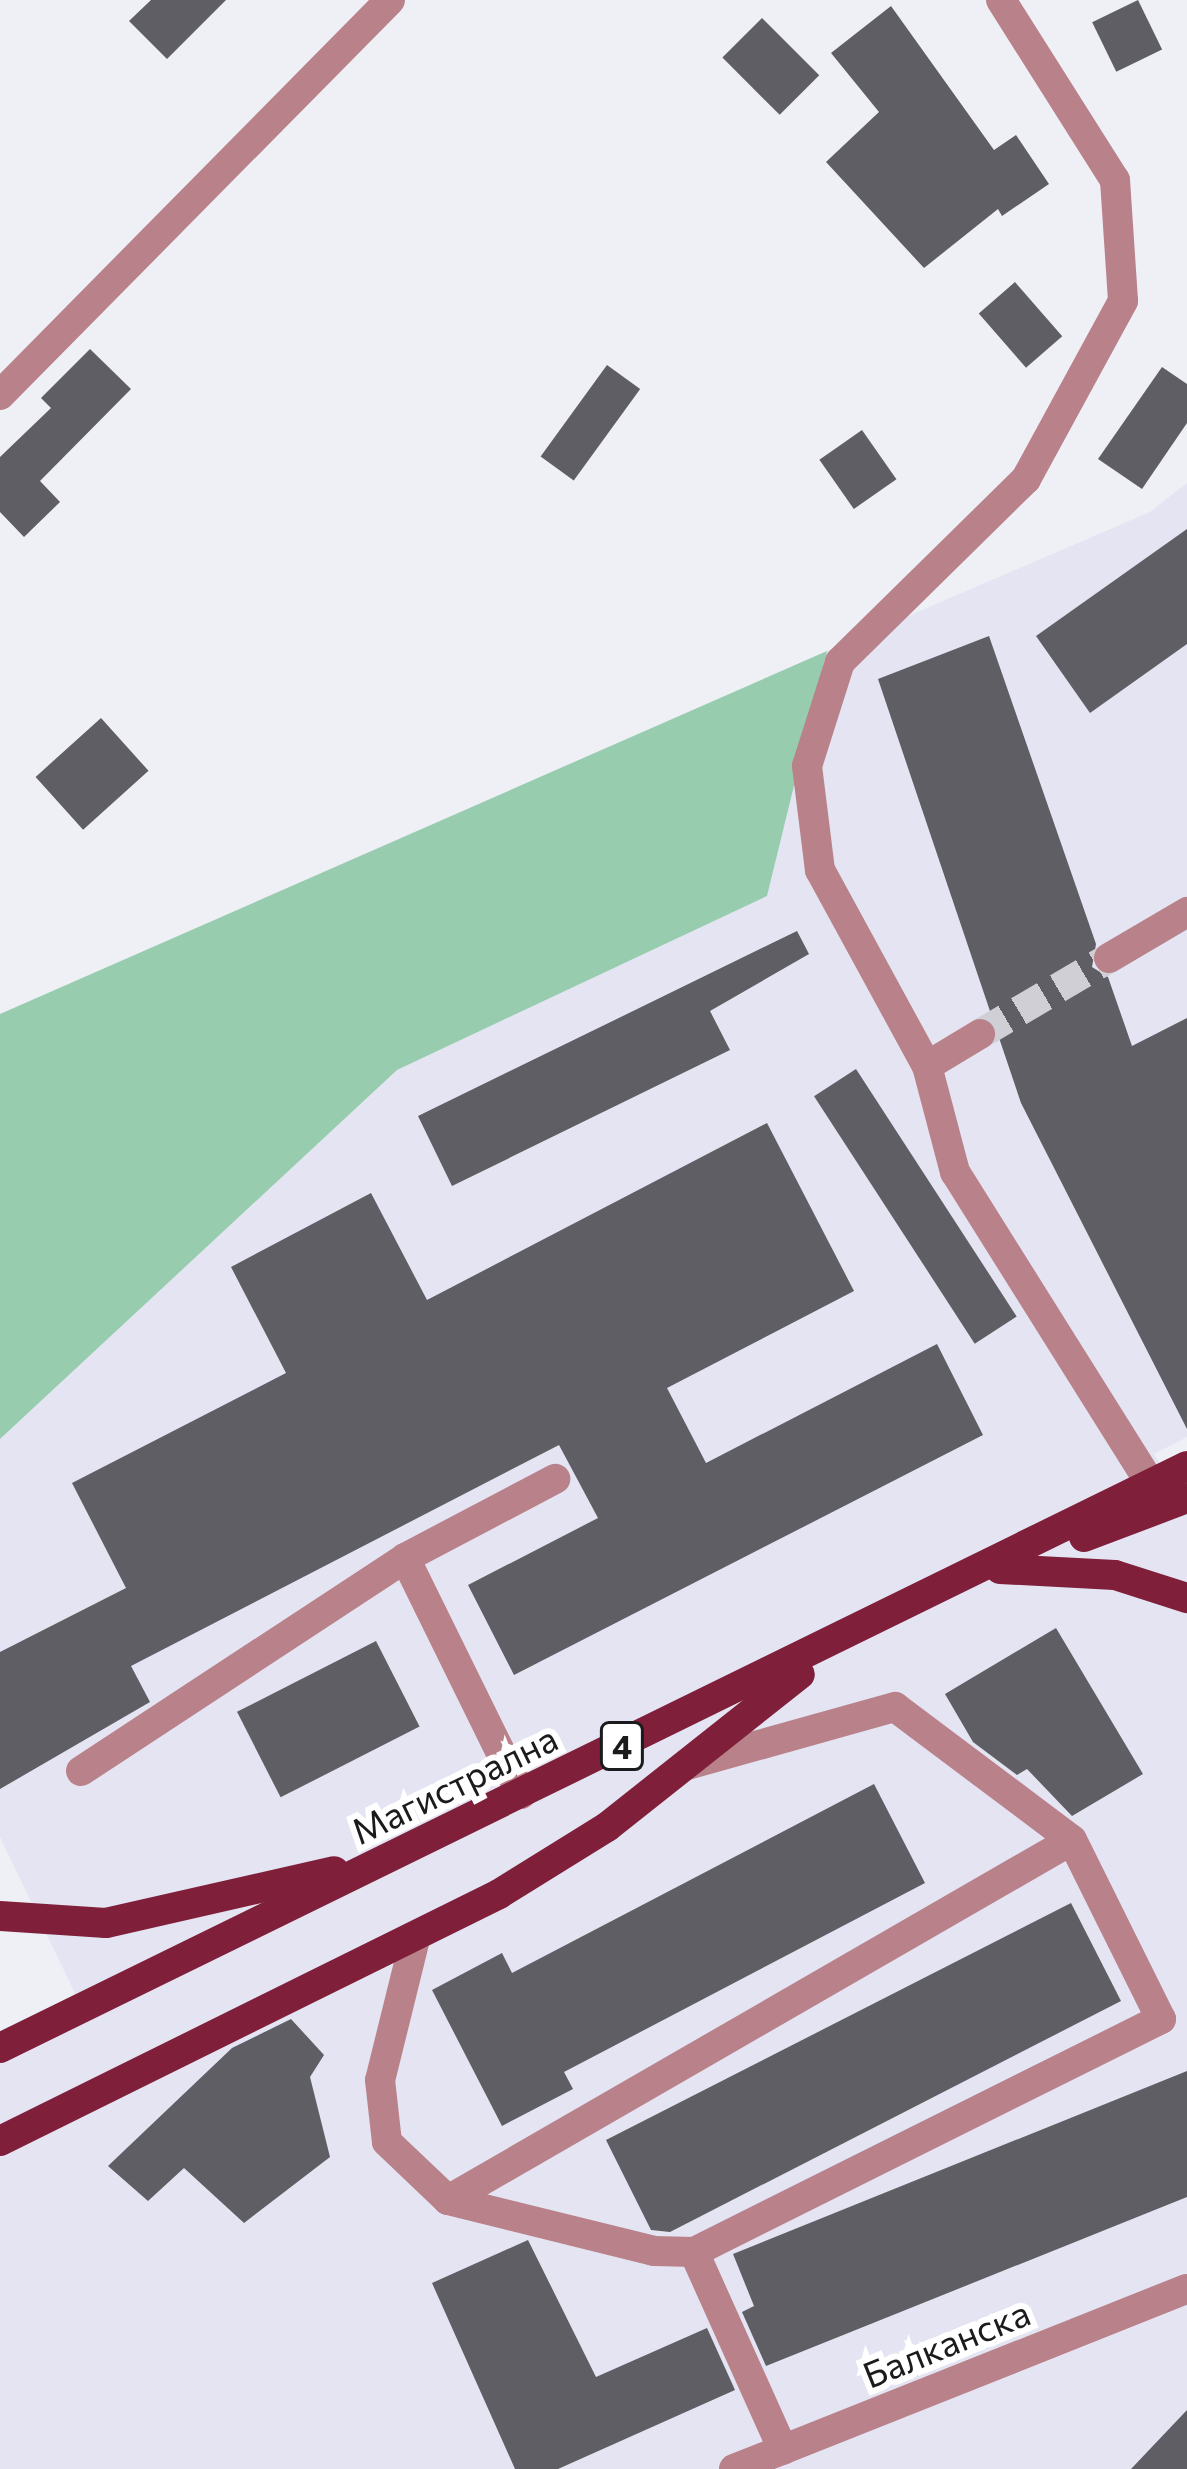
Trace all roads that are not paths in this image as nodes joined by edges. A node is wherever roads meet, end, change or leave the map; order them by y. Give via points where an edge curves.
1 (391, 0) edge
2 (1000, 0) edge
3 (0, 395) edge
4 (1187, 912) edge
5 (1109, 958) tunnel mouth
6 (980, 1034) tunnel mouth
7 (927, 1066) junction
8 (555, 1479) dead end
9 (1176, 1480) edge
10 (405, 1558) junction
11 (1000, 1569) junction
12 (943, 1590) junction
13 (1187, 1598) edge
14 (841, 1640) junction
15 (687, 1766) junction
16 (81, 1771) dead end
17 (521, 1794) junction
18 (1072, 1840) junction
19 (404, 1852) junction
20 (0, 1916) edge
21 (415, 1940) junction
22 (0, 2048) edge
23 (0, 2141) edge
24 (448, 2200) junction
25 (694, 2252) junction
26 (1187, 2289) edge
27 (783, 2450) junction
28 (734, 2469) edge

1 - 3 street
2 - 7 street via 1114,180 1124,301 1026,479 840,662 807,766 820,870
4 - 5 street
6 - 7 street
7 - 9 street via 955,1172
8 - 10 street
9 - 11 main road, Магистрална / 4
9 - 12 main road, Магистрална / 4
10 - 16 street
10 - 17 street
11 - 12 main road, Магистрална / 4
11 - 13 main road via 1115,1575
12 - 14 main road, Магистрална / 4
14 - 15 main road
14 - 17 main road, Магистрална / 4
15 - 18 street via 895,1707
15 - 21 main road via 607,1827
17 - 19 main road, Магистрална / 4
18 - 24 street
18 - 25 street via 1161,2019
19 - 20 main road via 106,1923
19 - 22 main road, Магистрална / 4
21 - 23 main road
21 - 24 street via 380,2080 387,2142
24 - 25 street via 654,2251
25 - 27 street
26 - 27 street, Балканска
27 - 28 street, Балканска

